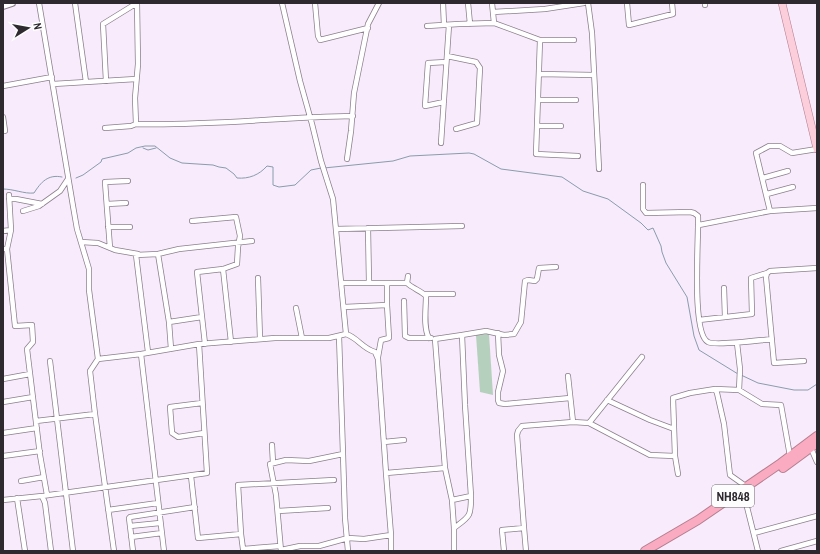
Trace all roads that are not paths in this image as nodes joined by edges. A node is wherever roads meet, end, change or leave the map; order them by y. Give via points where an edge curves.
1 (12, 3) edge
2 (39, 3) edge
3 (75, 3) edge
4 (137, 3) edge
5 (282, 3) edge
6 (316, 3) edge
7 (379, 3) edge
8 (443, 3) edge
9 (468, 3) edge
10 (492, 3) edge
11 (584, 3) edge
12 (588, 3) edge
13 (627, 3) edge
14 (672, 3) edge
15 (782, 3) edge
16 (568, 4) edge
17 (3, 6) edge
18 (493, 12) junction
19 (494, 23) junction
20 (470, 24) junction
21 (446, 25) junction
22 (427, 26) dead end
23 (368, 28) junction
24 (540, 40) junction
25 (574, 40) dead end
26 (447, 56) junction
27 (446, 62) junction
28 (539, 74) junction
29 (594, 75) junction
30 (52, 77) junction
31 (136, 79) junction
32 (106, 81) junction
33 (86, 82) junction
34 (53, 84) junction
35 (3, 86) edge
36 (538, 100) junction
37 (576, 100) dead end
38 (444, 102) junction
39 (352, 116) junction
40 (3, 117) edge
41 (310, 117) junction
42 (136, 124) junction
43 (538, 126) junction
44 (561, 126) dead end
45 (105, 128) dead end
46 (456, 129) dead end
47 (3, 131) edge
48 (441, 143) dead end
49 (817, 149) edge
50 (578, 156) dead end
51 (347, 159) dead end
52 (599, 169) dead end
53 (788, 171) dead end
54 (763, 178) junction
55 (68, 179) junction
56 (128, 181) dead end
57 (643, 185) dead end
58 (793, 187) dead end
59 (766, 194) junction
60 (126, 203) dead end
61 (42, 204) junction
62 (107, 204) junction
63 (817, 208) edge
64 (23, 211) dead end
65 (770, 211) junction
66 (192, 221) dead end
67 (699, 225) junction
68 (462, 226) dead end
69 (108, 227) junction
70 (130, 227) dead end
71 (368, 228) junction
72 (336, 229) junction
73 (11, 230) junction
74 (3, 231) edge
75 (252, 241) dead end
76 (82, 242) junction
77 (239, 242) junction
78 (110, 248) junction
79 (5, 249) edge
80 (138, 254) junction
81 (158, 254) junction
82 (556, 268) dead end
83 (817, 268) edge
84 (223, 269) junction
85 (767, 274) junction
86 (408, 276) dead end
87 (258, 278) dead end
88 (342, 283) junction
89 (369, 283) junction
90 (387, 283) junction
91 (407, 283) junction
92 (724, 288) dead end
93 (424, 294) junction
94 (453, 294) dead end
95 (404, 300) dead end
96 (387, 305) junction
97 (344, 307) junction
98 (296, 308) dead end
99 (202, 317) junction
100 (725, 317) junction
101 (699, 320) junction
102 (170, 322) junction
103 (346, 334) junction
104 (498, 334) junction
105 (462, 335) junction
106 (338, 336) junction
107 (302, 338) junction
108 (429, 338) junction
109 (260, 339) junction
110 (435, 339) junction
111 (772, 339) junction
112 (231, 342) junction
113 (737, 342) junction
114 (199, 344) junction
115 (205, 344) junction
116 (171, 349) junction
117 (148, 352) junction
118 (141, 354) junction
119 (378, 357) junction
120 (642, 357) dead end
121 (98, 359) junction
122 (50, 361) dead end
123 (804, 361) dead end
124 (30, 374) junction
125 (568, 376) dead end
126 (3, 379) edge
127 (715, 389) junction
128 (738, 390) junction
129 (33, 397) junction
130 (570, 398) junction
131 (607, 400) junction
132 (3, 402) edge
133 (202, 403) junction
134 (95, 414) junction
135 (58, 419) junction
136 (36, 421) junction
137 (572, 422) junction
138 (589, 423) junction
139 (37, 428) junction
140 (674, 429) junction
141 (3, 433) edge
142 (204, 433) junction
143 (817, 436) edge
144 (404, 440) dead end
145 (384, 442) junction
146 (812, 444) edge
147 (272, 445) dead end
148 (40, 451) junction
149 (343, 454) junction
150 (3, 456) edge
151 (675, 456) junction
152 (790, 456) junction
153 (817, 462) edge
154 (273, 463) junction
155 (445, 468) junction
156 (386, 473) junction
157 (678, 474) dead end
158 (191, 476) junction
159 (44, 477) junction
160 (334, 480) dead end
161 (21, 481) dead end
162 (156, 481) junction
163 (274, 483) junction
164 (104, 487) junction
165 (747, 487) junction
166 (67, 492) junction
167 (744, 495) junction
168 (45, 496) junction
169 (471, 496) junction
170 (17, 498) junction
171 (3, 500) edge
172 (452, 500) junction
173 (158, 503) junction
174 (195, 507) junction
175 (328, 508) dead end
176 (108, 510) junction
177 (278, 511) junction
178 (159, 512) junction
179 (817, 516) edge
180 (160, 522) junction
181 (130, 526) junction
182 (454, 528) junction
183 (524, 528) junction
184 (162, 533) junction
185 (754, 533) junction
186 (241, 534) junction
187 (391, 535) junction
188 (131, 537) junction
189 (348, 538) junction
190 (817, 541) edge
191 (280, 549) edge
192 (254, 550) edge
193 (25, 551) edge
194 (50, 551) edge
195 (73, 551) edge
196 (114, 551) edge
197 (133, 551) edge
198 (164, 551) edge
199 (348, 551) edge
200 (391, 551) edge
201 (454, 551) edge
202 (504, 551) edge
203 (526, 551) edge
204 (645, 551) edge
205 (657, 551) edge
206 (758, 551) edge
207 (781, 551) edge

1 - 17 main road
2 - 30 street
3 - 33 street
4 - 31 street
4 - 32 street via 103,24
5 - 41 street
6 - 23 street via 320,40
7 - 23 street
8 - 21 street
9 - 20 street
10 - 18 street
11 - 16 street
12 - 29 street
13 - 14 street via 629,25 673,14
15 - 49 main road
16 - 18 street via 544,9
18 - 19 street
19 - 20 street
19 - 24 street
20 - 21 street
21 - 22 street
21 - 26 street
23 - 39 street via 354,93
24 - 25 street
24 - 28 street
26 - 27 street
26 - 46 street via 476,62 480,68 477,123
27 - 38 street
27 - 38 street via 428,63 426,106
28 - 29 street
28 - 36 street
29 - 52 street
30 - 34 street
30 - 35 street
31 - 32 street
31 - 42 street
32 - 33 street
33 - 34 street
34 - 55 street
36 - 37 street
36 - 43 street
38 - 48 street
39 - 41 street
39 - 51 street
40 - 47 street
41 - 42 street via 172,125
41 - 72 street via 333,199
42 - 45 street
43 - 44 street
43 - 50 street via 536,154
49 - 54 street via 792,153 780,146 769,146 756,152
53 - 54 street
54 - 59 street
55 - 61 street via 60,191
55 - 76 street via 77,229
56 - 62 street via 105,182
57 - 67 street via 643,209 646,214 690,212 697,214
58 - 59 street
59 - 65 street
60 - 62 street
61 - 64 street
61 - 73 street via 9,197
62 - 69 street
63 - 65 street
65 - 67 street
66 - 77 street via 236,217
67 - 101 street
68 - 71 street
69 - 70 street
69 - 78 street
71 - 72 street
71 - 89 street
72 - 88 street
73 - 74 street
73 - 79 street
75 - 77 street
76 - 78 street via 98,243
76 - 121 street via 89,269 89,290
77 - 81 street
77 - 84 street via 237,264
78 - 80 street
79 - 124 street via 15,326 32,325 33,342 27,349
80 - 81 street
80 - 117 street via 136,256
81 - 102 street
82 - 104 street via 539,268 535,281 525,281 518,329 509,336
83 - 85 street via 770,271
84 - 99 street via 197,272
84 - 112 street
85 - 100 street via 751,278 752,314
85 - 111 street
86 - 91 street
87 - 109 street
88 - 89 street
88 - 97 street
89 - 90 street
90 - 91 street
90 - 96 street
91 - 93 street
92 - 100 street
93 - 94 street
93 - 108 street
95 - 108 street via 405,336
96 - 97 street
96 - 119 street via 389,338 381,340
97 - 103 street
98 - 107 street
99 - 102 street
99 - 115 street
100 - 101 street
101 - 113 street via 708,342
102 - 116 street
103 - 106 street
103 - 119 street via 375,352
104 - 105 street via 486,331
104 - 130 street via 503,371 498,392 499,403
105 - 110 street
105 - 169 street
106 - 107 street
106 - 149 street
107 - 109 street
108 - 110 street
109 - 112 street
110 - 155 street
111 - 113 street
111 - 123 street via 774,363
112 - 115 street
113 - 128 street via 740,375
114 - 115 street
114 - 116 street
114 - 133 street
116 - 117 street
117 - 118 street
118 - 121 street
118 - 162 street
119 - 145 street
120 - 131 street
121 - 134 street via 90,371
122 - 135 street
124 - 126 street
124 - 129 street
125 - 130 street
127 - 128 street
127 - 140 street via 690,392 673,398
127 - 165 street via 724,424 730,475
128 - 152 street via 762,404 781,405
129 - 132 street
129 - 136 street
130 - 137 street
131 - 138 street
131 - 140 street
133 - 142 street
133 - 142 street via 170,408 172,433 178,437
134 - 135 street
134 - 164 street
135 - 136 street
135 - 166 street
136 - 139 street
137 - 138 street
137 - 183 street via 526,425 518,431
138 - 151 street via 650,454
139 - 141 street
139 - 148 street
140 - 151 street
142 - 158 street via 207,473
143 - 146 highway, NH848
144 - 145 street
145 - 156 street
146 - 152 highway, NH848
146 - 153 street
146 - 167 highway, NH848
147 - 154 street
148 - 150 street
148 - 159 street
149 - 154 street via 309,461 286,460
149 - 189 street
151 - 157 street
152 - 165 highway, NH848
154 - 163 street via 270,464
155 - 156 street
155 - 172 street
156 - 187 street
158 - 162 street
158 - 174 street
159 - 161 street
159 - 168 street
160 - 163 street
162 - 164 street
162 - 173 street
163 - 177 street
163 - 186 street via 238,485
164 - 166 street
164 - 176 street
165 - 204 highway, NH848
166 - 168 street
166 - 195 street
167 - 185 street
167 - 205 highway, NH848
168 - 170 street
168 - 194 street
169 - 172 street
169 - 182 street via 471,511 468,518
170 - 171 street
170 - 193 street
172 - 182 street
173 - 176 street
173 - 178 street
174 - 178 street
174 - 186 street via 198,538
175 - 177 street
176 - 196 street
177 - 191 street
178 - 180 street
178 - 181 street via 130,517
179 - 185 street
180 - 181 street
180 - 184 street
181 - 188 street
182 - 201 street
183 - 202 street via 502,530
183 - 203 street
184 - 188 street
184 - 198 street
185 - 206 street
186 - 192 street via 243,549
187 - 189 street via 364,539
187 - 200 street
188 - 197 street
189 - 191 street via 319,546
189 - 199 street
190 - 207 street
191 - 192 street

